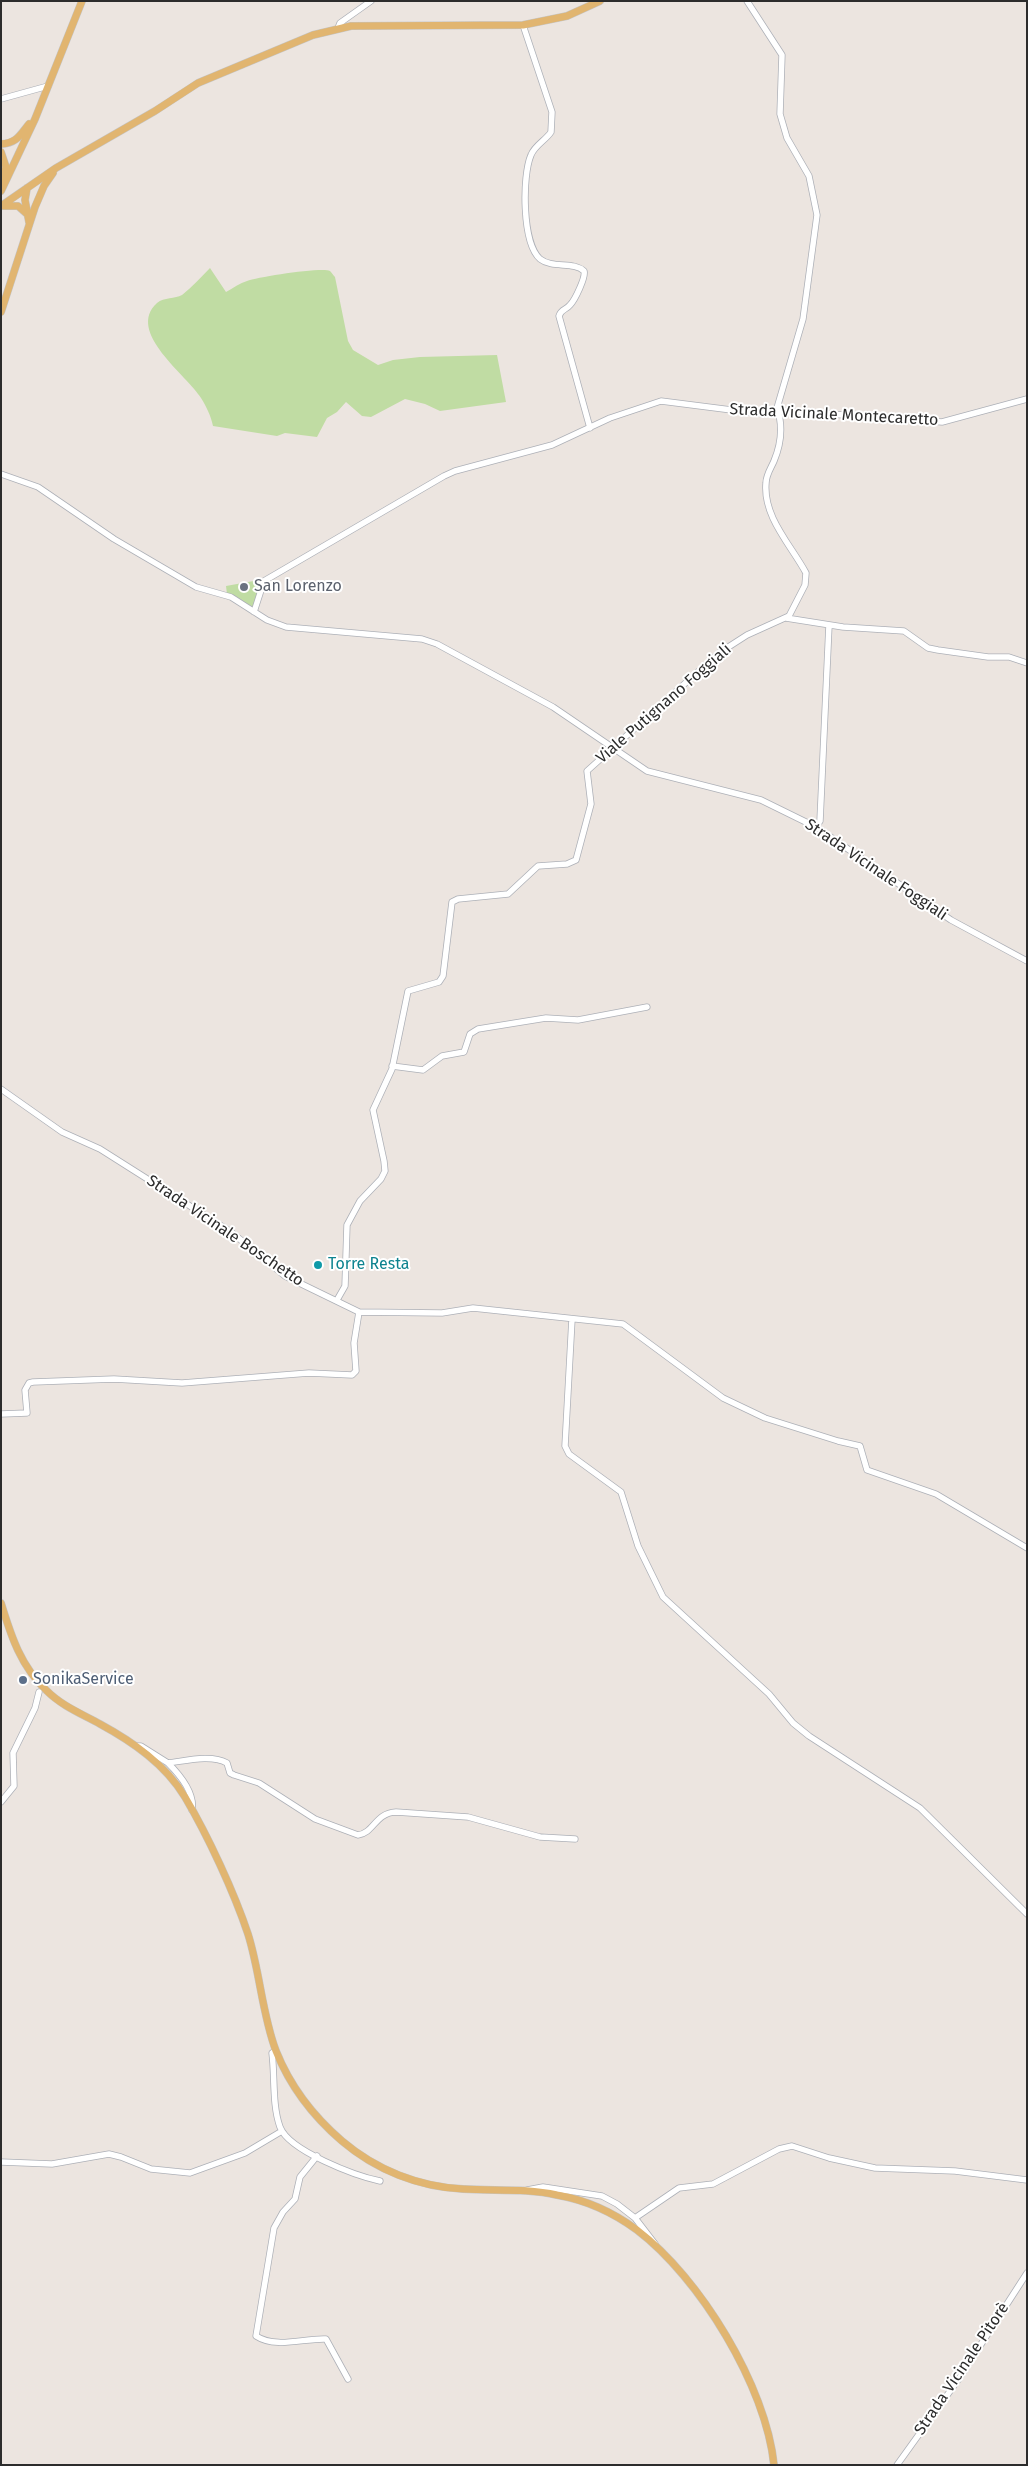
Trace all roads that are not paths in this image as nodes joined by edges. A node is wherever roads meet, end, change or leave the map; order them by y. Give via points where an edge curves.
1 (82, 1) edge
2 (371, 1) edge
3 (600, 1) edge
4 (747, 1) edge
5 (523, 24) junction
6 (338, 28) junction
7 (48, 86) junction
8 (1, 100) edge
9 (35, 119) junction
10 (1, 144) edge
11 (1, 152) edge
12 (56, 168) junction
13 (1, 185) edge
14 (27, 188) junction
15 (1, 191) edge
16 (1, 207) edge
17 (35, 207) junction
18 (28, 215) junction
19 (29, 225) junction
20 (1, 312) edge
21 (1027, 399) edge
22 (778, 412) junction
23 (590, 428) junction
24 (1, 474) edge
25 (254, 612) junction
26 (786, 618) junction
27 (829, 625) junction
28 (1027, 663) edge
29 (611, 748) junction
30 (816, 827) junction
31 (1027, 961) edge
32 (647, 1007) dead end
33 (392, 1066) junction
34 (1, 1089) edge
35 (337, 1300) junction
36 (360, 1312) junction
37 (572, 1319) junction
38 (1, 1414) edge
39 (1027, 1548) edge
40 (1, 1603) edge
41 (39, 1692) dead end
42 (137, 1746) junction
43 (168, 1763) junction
44 (1, 1802) edge
45 (192, 1810) junction
46 (575, 1839) dead end
47 (1027, 1914) edge
48 (276, 2051) junction
49 (282, 2131) junction
50 (317, 2156) junction
51 (1, 2162) edge
52 (1027, 2180) edge
53 (380, 2181) dead end
54 (527, 2190) junction
55 (635, 2218) junction
56 (657, 2248) junction
57 (1027, 2273) edge
58 (348, 2379) dead end
59 (774, 2465) edge
60 (897, 2465) edge

1 - 7 main road
2 - 6 street via 340,23
3 - 5 main road via 567,16
4 - 22 street via 782,55 780,114 788,138 809,176 817,215 804,319 779,399
5 - 6 main road
5 - 23 street via 552,112 551,132 536,148 528,166 526,201 531,242 536,254 547,263 584,271 584,280 571,304 561,310 559,316
6 - 12 main road via 211,76
7 - 8 street
7 - 9 main road
9 - 10 main road via 19,138
9 - 15 main road
11 - 13 main road via 6,167
12 - 14 main road
12 - 17 main road
14 - 16 main road
14 - 17 main road
14 - 18 main road
16 - 18 main road via 18,206
17 - 19 main road
18 - 19 main road
19 - 20 main road
21 - 22 street, Strada Vicinale Montecaretto via 942,422
22 - 23 street, Strada Vicinale Montecaretto via 755,414 661,401
22 - 26 street via 779,446 766,478 768,503 807,579
23 - 25 street, Strada Vicinale Montecaretto via 552,445 444,476 264,581
24 - 25 street, Strada Vicinale Foggiali via 38,487 114,539 188,582 231,597
25 - 29 street, Strada Vicinale Foggiali via 280,626 422,639 437,644 553,707
26 - 27 street
26 - 29 street, Viale Putignano Foggiali via 747,635 719,653
27 - 28 street via 904,631 928,648 1009,657
27 - 30 street via 820,821
29 - 30 street, Strada Vicinale Foggiali via 654,773 761,800
29 - 33 street, Viale Putignano Foggiali via 585,775 591,804 576,860 567,864 538,866 508,894 452,902 444,976 439,982 408,991
30 - 31 street, Strada Vicinale Foggiali via 950,920
32 - 33 street via 578,1020 546,1018 478,1029 470,1034 464,1052 442,1056 426,1069
33 - 35 street, Viale Putignano Foggiali via 372,1110 384,1172 360,1201 348,1226 345,1286
34 - 35 street, Strada Vicinale Boschetto via 62,1132 100,1149 231,1232 285,1276
35 - 36 street, Strada Vicinale Boschetto
36 - 37 street, Strada Vicinale Boschetto via 442,1313 473,1308
36 - 38 street via 354,1343 356,1366 352,1375 309,1373 182,1383 114,1379 33,1382 25,1390 27,1413
37 - 39 street, Strada Vicinale Boschetto via 623,1324 722,1398 765,1418 860,1446 867,1470 936,1494
37 - 47 street via 565,1446 569,1454 621,1492 638,1546 663,1597 769,1694 793,1723 920,1808
40 - 42 main road via 14,1646 41,1686 76,1712
41 - 44 street via 35,1708 13,1753 14,1786
42 - 43 street
42 - 45 main road via 168,1774
43 - 45 street via 186,1784
43 - 46 street via 220,1760 227,1763 230,1772 264,1786 304,1813 358,1835 364,1834 387,1812 396,1812 468,1817 540,1836
45 - 48 main road via 244,1923
48 - 49 street via 272,2053 277,2113
48 - 54 main road via 300,2095 320,2120 346,2145 379,2166 408,2178 441,2186
49 - 50 street via 293,2142
49 - 51 street via 245,2153 190,2173 151,2169 108,2154 52,2164
50 - 53 street via 356,2176
50 - 58 street via 300,2177 295,2199 274,2228 256,2334 257,2338 272,2341 326,2339
52 - 55 street via 954,2171 875,2168 792,2146 779,2149 713,2184 679,2188
54 - 55 street via 543,2188 602,2196
54 - 56 main road via 574,2198 597,2207 638,2230
55 - 56 street
56 - 59 main road via 682,2275 732,2343 766,2429
57 - 60 street, Strada Vicinale Pitorè via 958,2380

